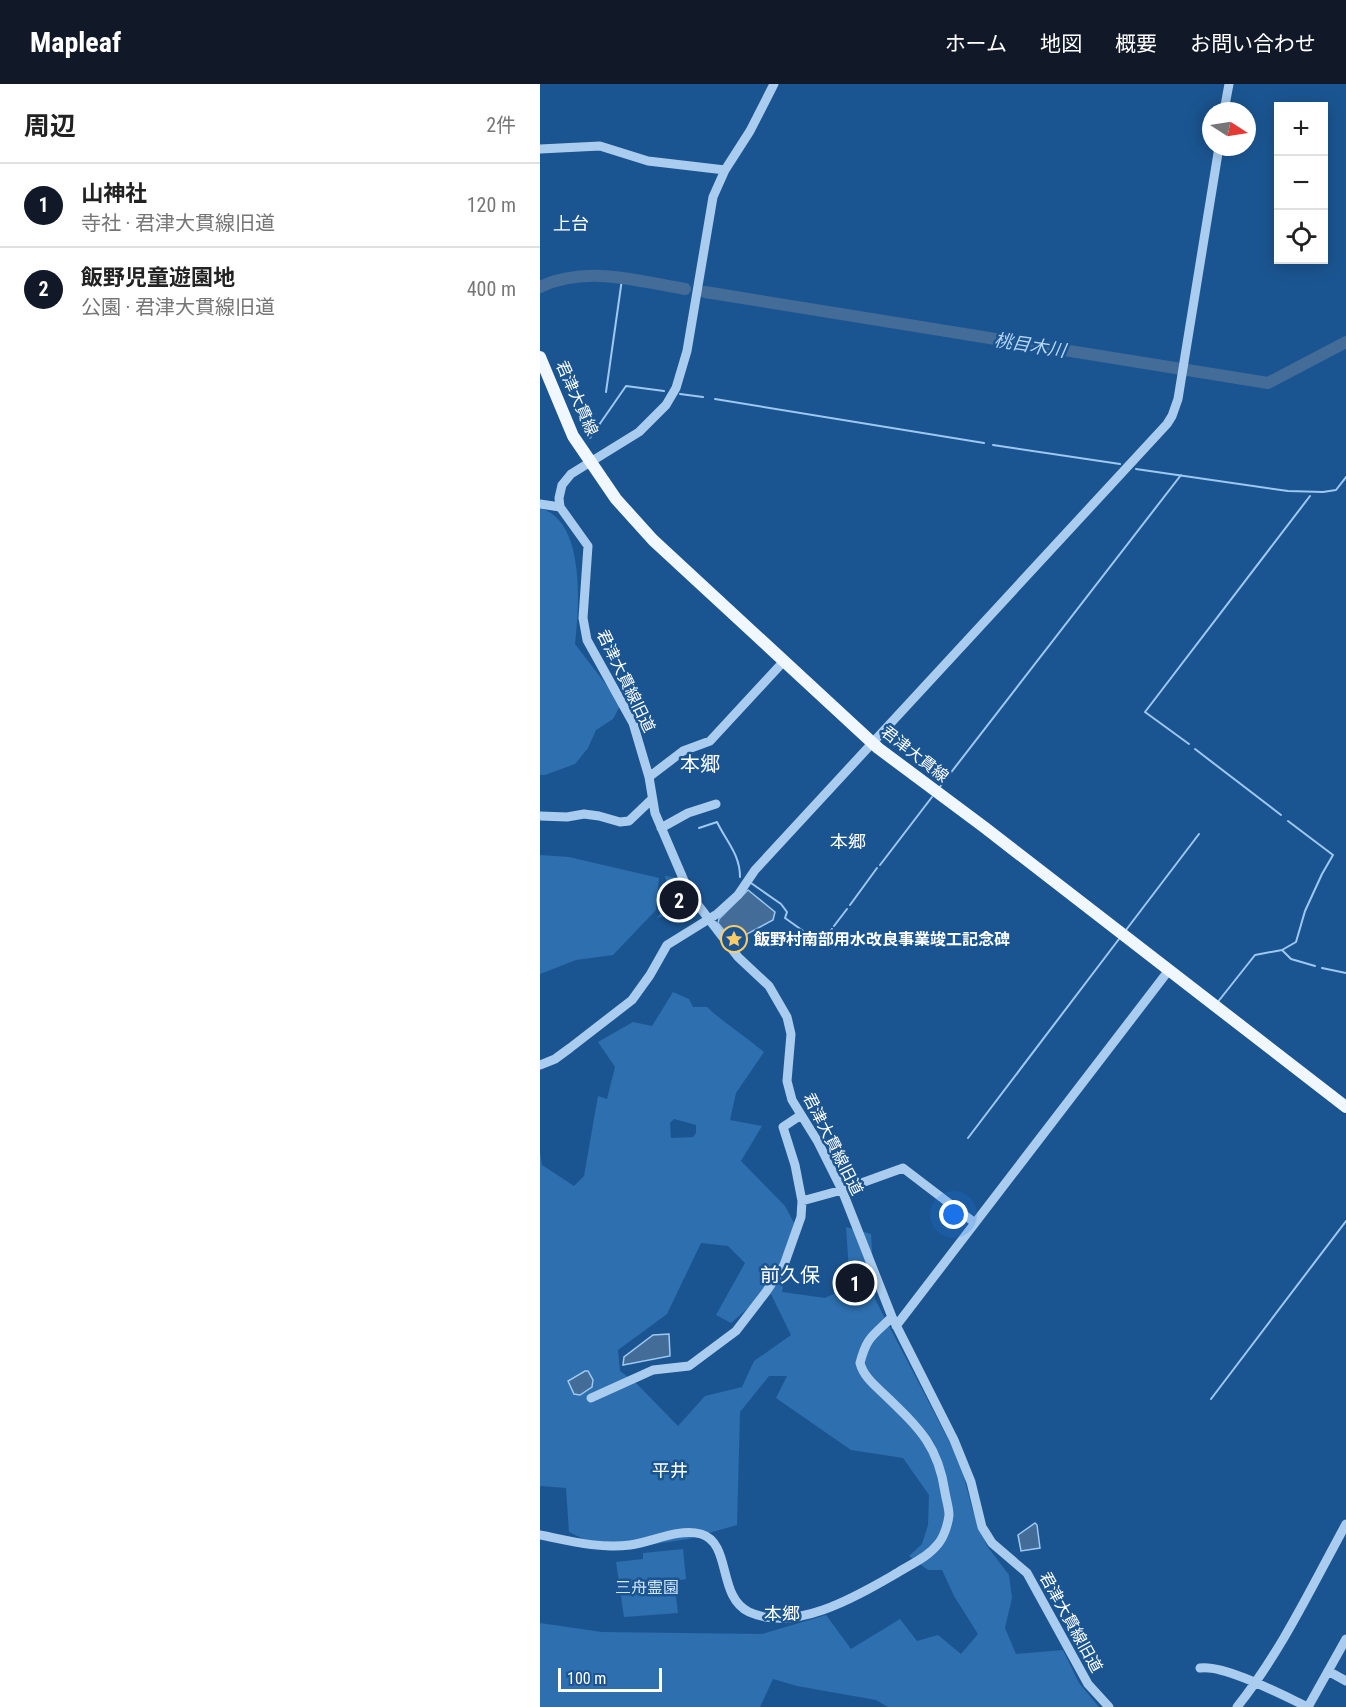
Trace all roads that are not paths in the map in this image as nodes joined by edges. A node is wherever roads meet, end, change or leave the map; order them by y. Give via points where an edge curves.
1 (774, 84) edge
2 (1229, 84) edge
3 (1226, 102) edge
4 (540, 149) edge
5 (1218, 156) edge
6 (725, 170) junction
7 (540, 357) edge
8 (590, 461) junction
9 (540, 504) edge
10 (560, 507) junction
11 (784, 661) junction
12 (872, 742) junction
13 (649, 777) junction
14 (652, 799) junction
15 (716, 804) dead end
16 (540, 816) edge
17 (661, 828) junction
18 (709, 919) junction
19 (1168, 970) junction
20 (540, 1065) edge
21 (1346, 1107) edge
22 (801, 1115) junction
23 (842, 1191) junction
24 (802, 1201) junction
25 (975, 1223) junction
26 (894, 1321) junction
27 (591, 1398) dead end
28 (1346, 1524) edge
29 (540, 1535) edge
30 (1346, 1639) edge
31 (1200, 1668) dead end
32 (1328, 1671) junction
33 (1346, 1681) edge
34 (1256, 1683) junction
35 (1109, 1707) edge
36 (1237, 1707) edge

1 - 6 street
2 - 3 street
4 - 6 street via 600,146 648,161
5 - 12 street via 1183,371 1175,408 1167,424
6 - 8 street via 713,197 687,351 676,388 666,405 639,432
7 - 8 main road, 君津大貫線 via 573,435
8 - 10 street via 562,485
8 - 11 main road, 君津大貫線 via 631,518
9 - 10 street
10 - 13 street, 君津大貫線旧道 via 588,546 583,618 586,640 633,723
11 - 12 main road, 君津大貫線
11 - 13 street via 710,741 683,751
12 - 18 street via 755,870 738,895
12 - 19 main road, 君津大貫線
13 - 14 street, 君津大貫線旧道
14 - 16 street via 629,821 584,814
14 - 17 street, 君津大貫線旧道
15 - 17 street
17 - 18 street, 君津大貫線旧道 via 685,883
18 - 20 street via 667,945 640,991 621,1010
18 - 22 street, 君津大貫線旧道 via 738,957 769,986 783,1010 791,1034 787,1081
19 - 21 main road, 君津大貫線
19 - 25 street
22 - 23 street, 君津大貫線旧道
22 - 24 street via 783,1127
23 - 24 street
23 - 25 street via 903,1168
23 - 26 street, 君津大貫線旧道
24 - 27 street via 801,1217 784,1265 736,1331 689,1366 653,1370
25 - 26 street
26 - 29 street via 870,1337 860,1363 867,1378 928,1440 940,1468 949,1515 944,1535 924,1557 843,1602 796,1617 776,1618 738,1605 716,1546 703,1535 690,1532 605,1547
26 - 35 street, 君津大貫線旧道 via 954,1440 971,1482 982,1527 992,1543 1027,1574 1088,1684
28 - 34 street
30 - 32 street
31 - 34 street via 1208,1667
32 - 33 street
32 - 34 street via 1308,1707
34 - 36 street

